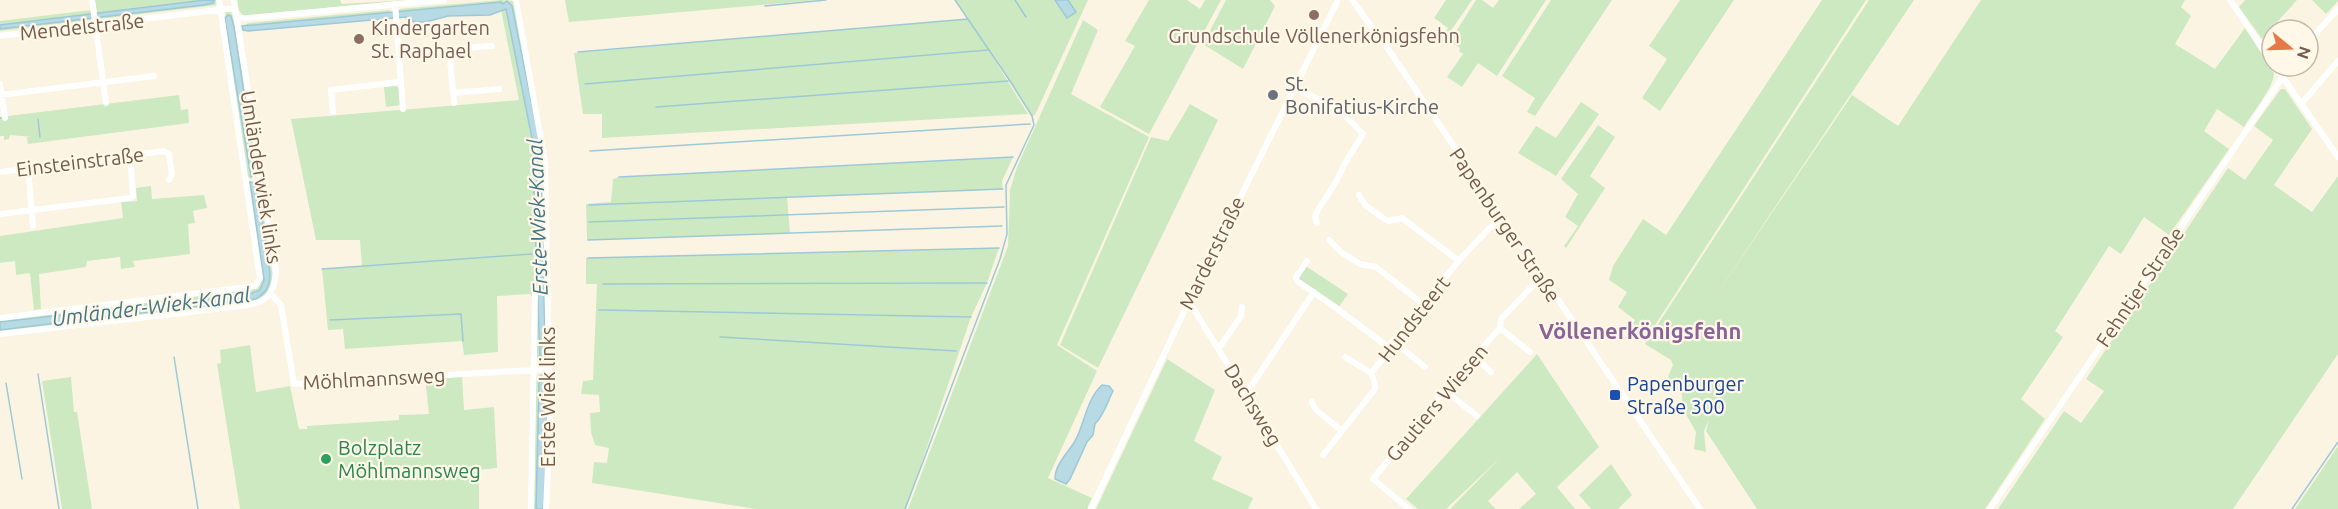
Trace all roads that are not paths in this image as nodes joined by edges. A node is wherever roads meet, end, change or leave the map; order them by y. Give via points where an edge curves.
1 (92, 0) edge
2 (219, 0) edge
3 (234, 0) edge
4 (444, 0) edge
5 (516, 0) edge
6 (1338, 0) edge
7 (1352, 0) edge
8 (2230, 0) edge
9 (235, 8) junction
10 (395, 8) junction
11 (2338, 9) edge
12 (221, 10) junction
13 (95, 18) junction
14 (237, 19) junction
15 (2320, 29) edge
16 (0, 36) edge
17 (2260, 44) edge
18 (492, 46) dead end
19 (449, 48) junction
20 (399, 53) junction
21 (2338, 61) edge
22 (154, 76) dead end
23 (2281, 78) edge
24 (2283, 78) edge
25 (103, 81) junction
26 (400, 82) junction
27 (0, 84) edge
28 (1294, 88) junction
29 (500, 89) dead end
30 (453, 93) junction
31 (1, 95) edge
32 (106, 103) dead end
33 (454, 103) dead end
34 (2301, 104) junction
35 (403, 109) dead end
36 (333, 112) dead end
37 (5, 118) dead end
38 (130, 154) junction
39 (2338, 157) edge
40 (28, 168) junction
41 (0, 172) edge
42 (169, 180) dead end
43 (1359, 195) dead end
44 (31, 210) junction
45 (0, 214) edge
46 (1500, 217) junction
47 (1317, 223) dead end
48 (33, 226) dead end
49 (1329, 240) dead end
50 (1307, 261) dead end
51 (1459, 261) junction
52 (1541, 277) junction
53 (1314, 292) junction
54 (535, 293) dead end
55 (271, 294) junction
56 (1188, 304) junction
57 (1423, 304) junction
58 (1242, 308) dead end
59 (0, 318) edge
60 (1500, 328) junction
61 (0, 334) edge
62 (1393, 341) junction
63 (1388, 347) junction
64 (1219, 348) junction
65 (1530, 352) dead end
66 (1345, 357) dead end
67 (1475, 357) junction
68 (1425, 366) dead end
69 (549, 369) junction
70 (534, 371) junction
71 (1491, 372) dead end
72 (1371, 373) junction
73 (1445, 391) junction
74 (1246, 394) junction
75 (1312, 402) dead end
76 (1477, 416) dead end
77 (1342, 430) junction
78 (1323, 455) dead end
79 (531, 509) edge
80 (546, 509) edge
81 (1091, 509) edge
82 (1316, 509) edge
83 (1409, 509) edge
84 (1700, 509) edge
85 (1990, 509) edge

1 - 13 street
2 - 12 street
3 - 9 street, Umländerwiek links
4 - 10 street
5 - 69 street, Erste Wiek links via 545,162
6 - 28 street, Marderstraße
7 - 46 street, Papenburger Straße
8 - 17 street
9 - 12 street, Mendelstraße
9 - 14 street, Umländerwiek links
10 - 14 street
10 - 20 street
11 - 15 street
12 - 13 street, Mendelstraße
12 - 59 street via 260,278 255,286
13 - 16 street, Mendelstraße
13 - 25 street
14 - 55 street, Umländerwiek links via 276,272
18 - 19 street
19 - 20 street
19 - 30 street
20 - 26 street
21 - 34 street
22 - 25 street
23 - 85 street, Fehntjer Straße
24 - 34 street
25 - 31 street
25 - 32 street
26 - 35 street
26 - 36 street via 332,90
27 - 31 street
28 - 47 street via 1338,108 1363,134 1317,210
28 - 56 street, Marderstraße
29 - 30 street
30 - 33 street
31 - 37 street
34 - 39 street
38 - 40 street, Einsteinstraße
38 - 42 street, Einsteinstraße via 169,154
38 - 44 street via 130,198
40 - 41 street, Einsteinstraße
40 - 44 street
43 - 51 street via 1365,205 1386,220 1402,218
44 - 45 street
44 - 48 street
46 - 51 street, Hundsteert
46 - 52 street, Papenburger Straße
49 - 57 street via 1360,264 1376,267
50 - 53 street via 1296,279
51 - 57 street, Hundsteert
52 - 60 street, Gautiers Wiesen via 1501,319
52 - 84 street, Papenburger Straße
53 - 63 street
53 - 74 street
54 - 70 street
55 - 61 street via 242,306
55 - 70 street, Möhlmannsweg via 281,305 294,384
56 - 64 street, Dachsweg
56 - 81 street, Marderstraße
57 - 62 street, Hundsteert
58 - 64 street
60 - 65 street, Gautiers Wiesen
60 - 67 street, Gautiers Wiesen
62 - 63 street, Hundsteert
62 - 68 street
63 - 72 street, Hundsteert
64 - 74 street, Dachsweg
66 - 72 street
67 - 71 street
67 - 73 street, Gautiers Wiesen
69 - 70 street, Möhlmannsweg
69 - 80 street, Erste Wiek links
70 - 79 street
72 - 77 street, Hundsteert via 1375,389
73 - 76 street
73 - 83 street, Gautiers Wiesen via 1373,479
74 - 82 street, Dachsweg
75 - 77 street via 1316,410
77 - 78 street, Hundsteert

